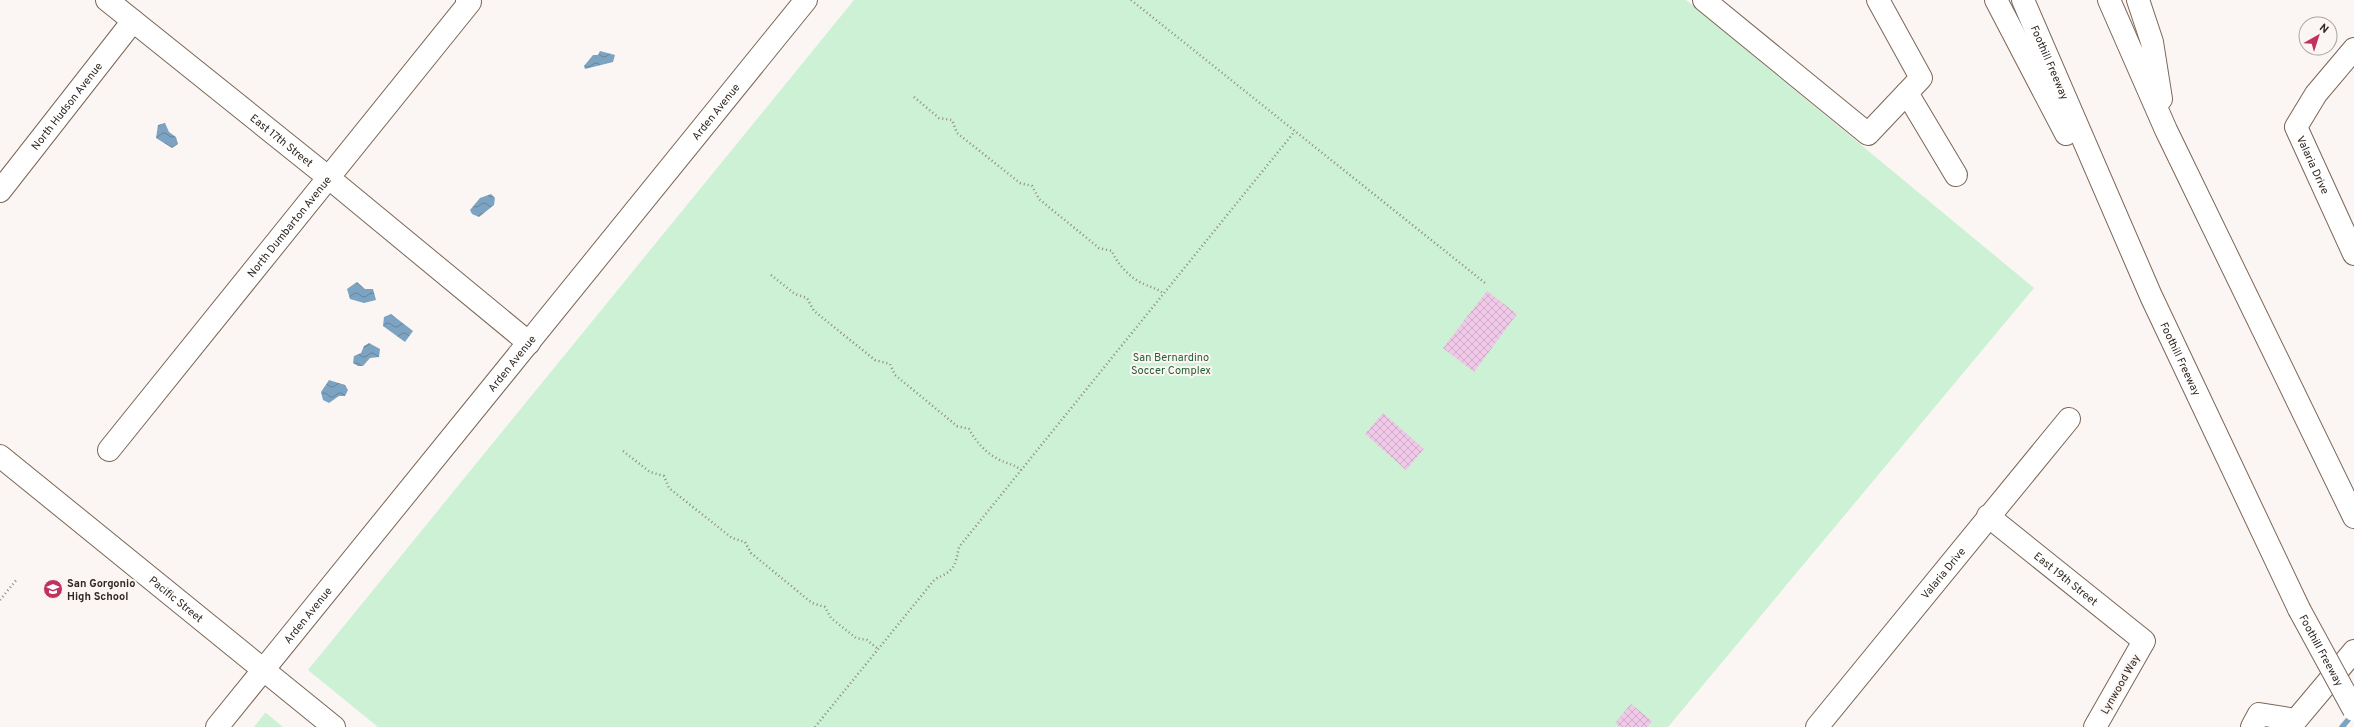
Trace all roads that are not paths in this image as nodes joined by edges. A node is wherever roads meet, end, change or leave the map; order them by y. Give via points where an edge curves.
1 (107, 0) edge
2 (806, 0) edge
3 (1704, 0) edge
4 (1878, 0) edge
5 (1996, 0) edge
6 (2023, 0) edge
7 (2109, 0) edge
8 (2138, 0) edge
9 (468, 1) edge
10 (133, 21) junction
11 (2354, 48) edge
12 (1907, 93) junction
13 (2166, 130) junction
14 (1956, 175) dead end
15 (329, 178) junction
16 (0, 191) edge
17 (2354, 254) edge
18 (2151, 296) junction
19 (529, 343) junction
20 (2069, 418) dead end
21 (109, 450) dead end
22 (0, 456) edge
23 (1988, 516) junction
24 (2354, 517) edge
25 (2144, 641) joint
26 (2354, 651) edge
27 (264, 670) junction
28 (2354, 710) edge
29 (2274, 722) edge
30 (217, 727) edge
31 (334, 727) edge
32 (1817, 727) edge
33 (2095, 727) edge
34 (2252, 727) edge

1 - 10 main road, East 17th Street
2 - 19 main road, Arden Avenue
3 - 12 main road via 1868,134
4 - 12 main road via 1921,78
5 - 18 main road
6 - 18 main road, Foothill Freeway
7 - 13 main road
8 - 13 main road via 2152,42
9 - 15 main road, North Dumbarton Avenue
10 - 15 main road, East 17th Street
10 - 16 main road, North Hudson Avenue
11 - 17 main road, Valaria Drive via 2316,94 2296,127
12 - 14 main road
13 - 24 main road
15 - 19 main road, East 17th Street
15 - 21 main road, North Dumbarton Avenue
18 - 28 main road, Foothill Freeway, bridge via 2299,610
19 - 27 main road, Arden Avenue
20 - 23 main road, Valaria Drive
22 - 27 main road, Pacific Street
23 - 25 main road, East 19th Street
23 - 32 main road, Valaria Drive
25 - 33 main road, Lynwood Way
26 - 29 main road via 2296,720
27 - 30 main road, Arden Avenue
27 - 31 main road, Pacific Street
29 - 34 main road via 2259,714

